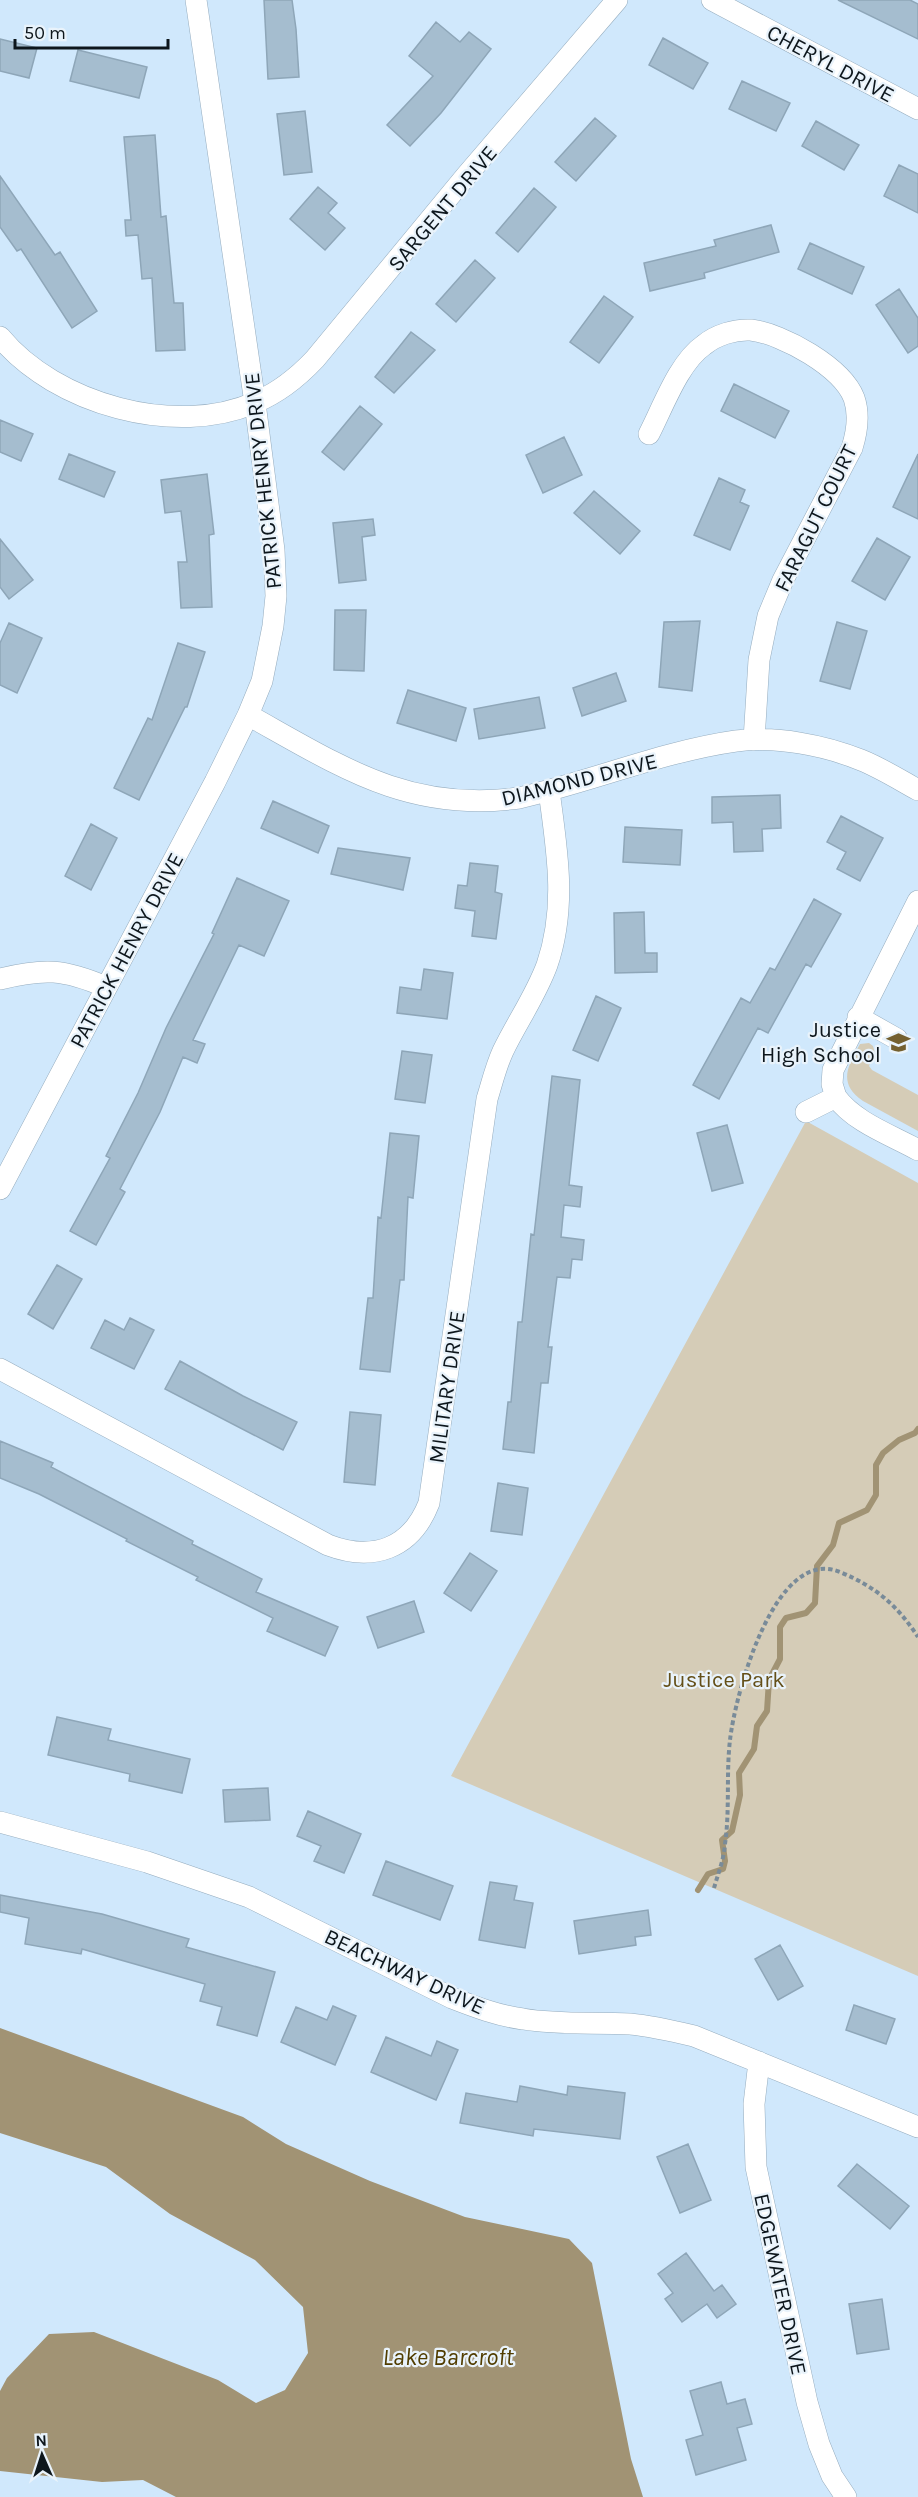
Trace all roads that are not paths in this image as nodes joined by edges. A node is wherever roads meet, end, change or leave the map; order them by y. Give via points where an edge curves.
1 (196, 0) edge
2 (617, 0) edge
3 (723, 2) edge
4 (918, 109) edge
5 (0, 337) edge
6 (255, 403) junction
7 (649, 434) dead end
8 (248, 715) junction
9 (754, 740) junction
10 (918, 790) edge
11 (549, 791) junction
12 (918, 901) edge
13 (0, 979) edge
14 (106, 987) junction
15 (858, 1017) junction
16 (897, 1039) dead end
17 (836, 1097) junction
18 (806, 1112) dead end
19 (918, 1150) edge
20 (0, 1189) edge
21 (0, 1369) edge
22 (0, 1822) edge
23 (759, 2062) junction
24 (918, 2127) edge
25 (846, 2497) edge

1 - 6 street, PATRICK HENRY DRIVE
2 - 6 street, SARGENT DRIVE via 315,359 277,392
3 - 4 street, CHERYL DRIVE
5 - 6 street, SARGENT DRIVE via 35,370 66,389 135,413 190,416
6 - 8 street, PATRICK HENRY DRIVE via 276,596 262,681
7 - 9 street, FARAGUT COURT via 696,351 734,331 751,330 776,337 814,356 845,381 854,399 857,432 852,448 768,616 759,660
8 - 11 street, DIAMOND DRIVE via 372,781 415,795 494,802
8 - 14 street, PATRICK HENRY DRIVE
9 - 10 street, DIAMOND DRIVE via 829,749 861,760
9 - 11 street, DIAMOND DRIVE via 692,750
11 - 21 street, MILITARY DRIVE via 560,864 555,933 547,965 503,1050 487,1099 429,1503 413,1532 384,1550 367,1553 328,1545
12 - 15 street
13 - 14 street via 32,971 57,972
14 - 20 street, PATRICK HENRY DRIVE
15 - 16 street
15 - 17 street via 833,1070
17 - 18 street
17 - 19 street via 844,1108
22 - 23 street, BEACHWAY DRIVE via 147,1862 249,1896 452,1998 487,2011 557,2023 631,2024 667,2029
23 - 24 street, BEACHWAY DRIVE
23 - 25 street, EDGEWATER DRIVE via 754,2104 758,2179 807,2402 832,2476

